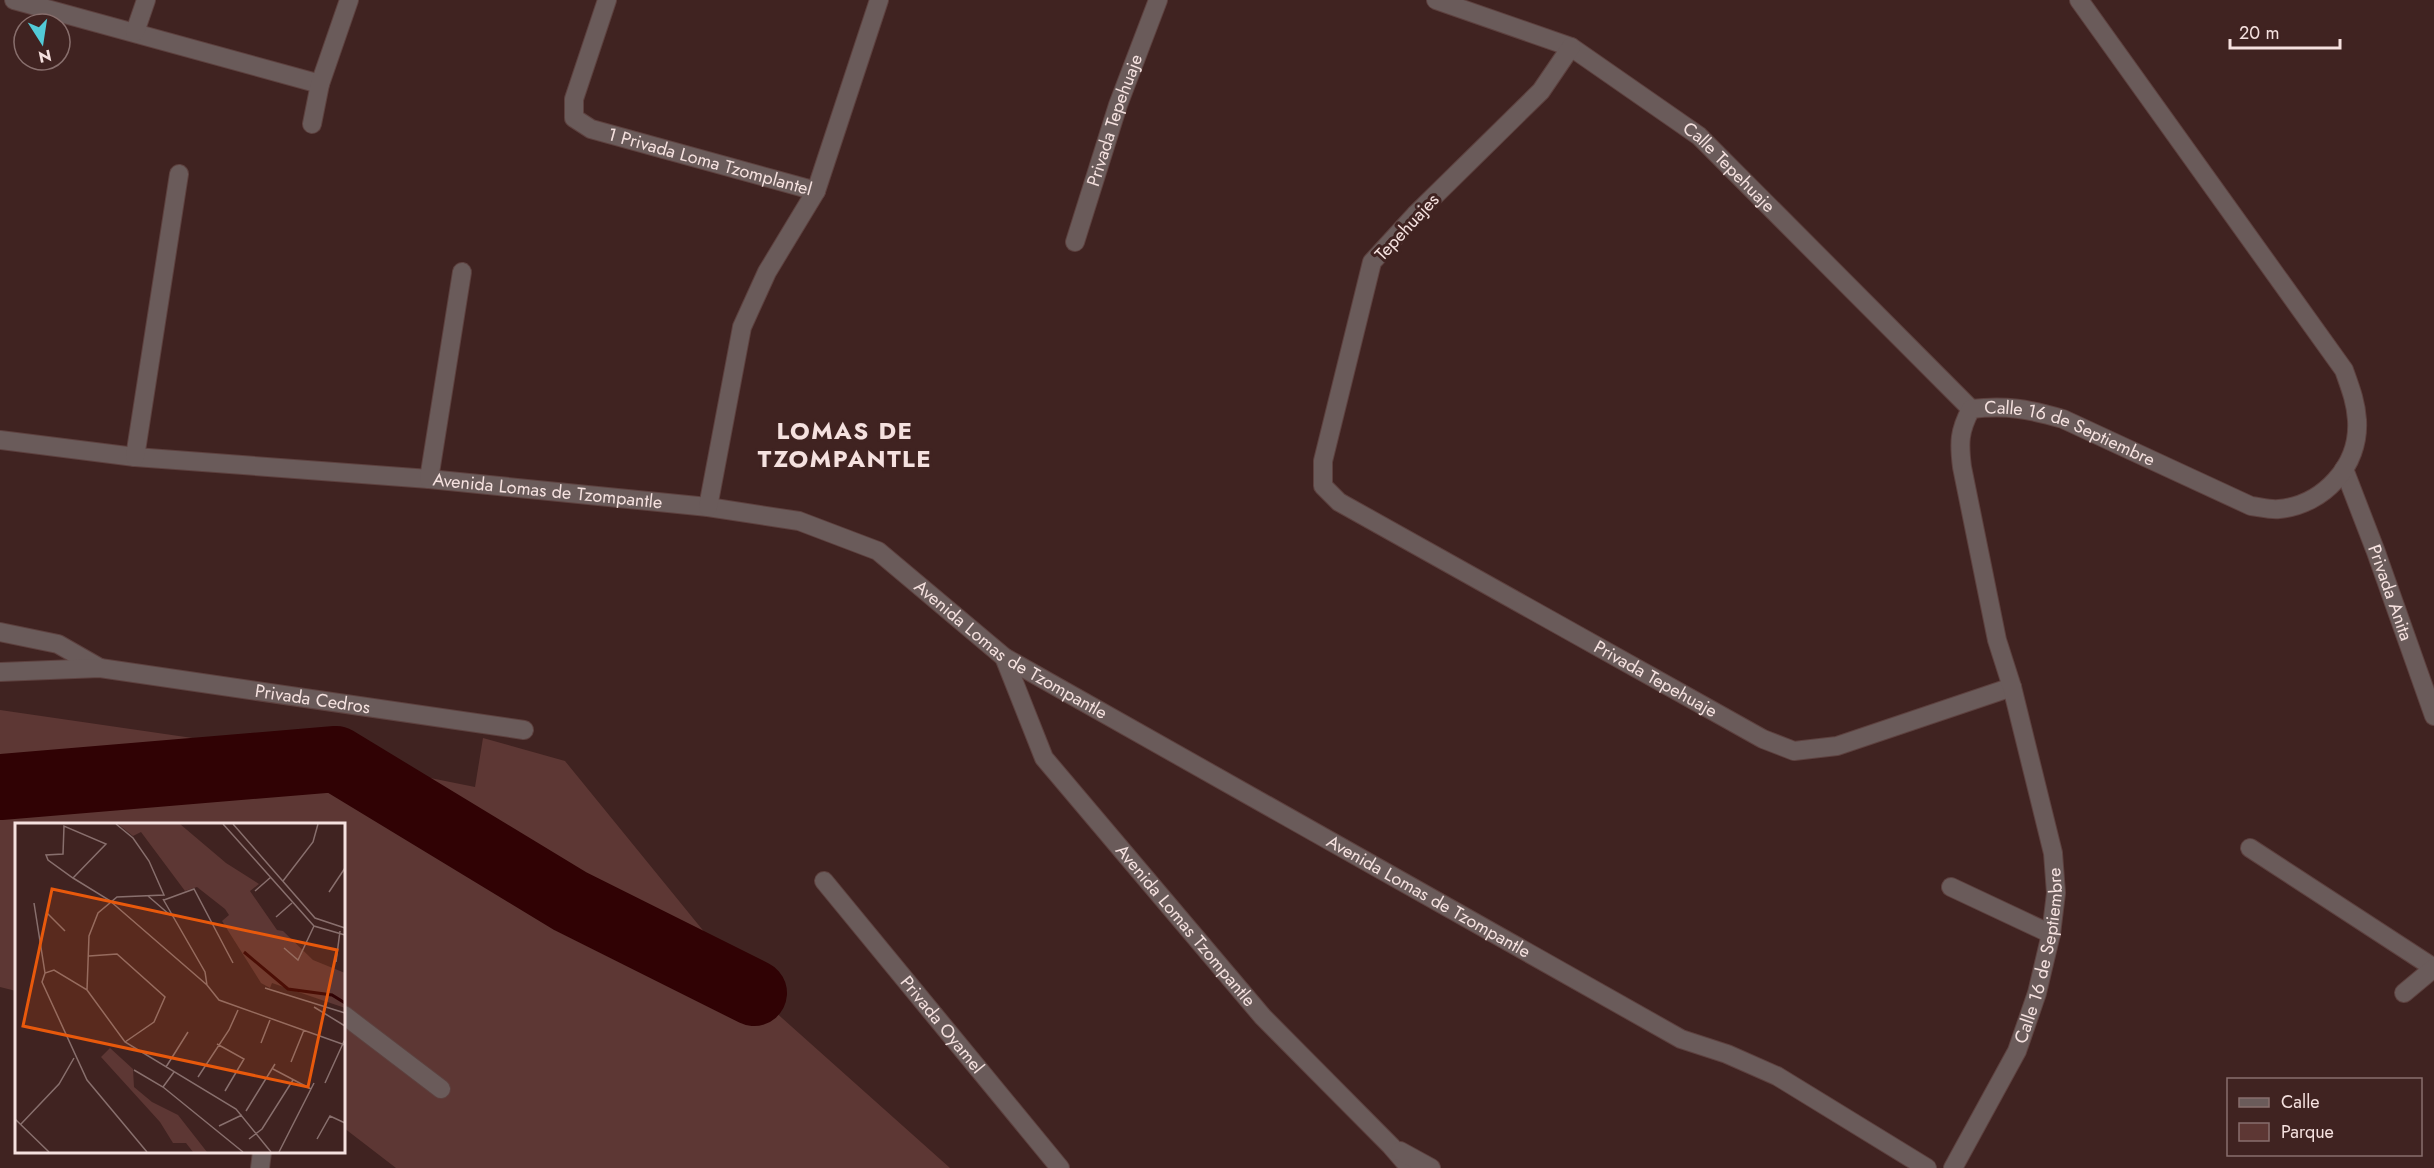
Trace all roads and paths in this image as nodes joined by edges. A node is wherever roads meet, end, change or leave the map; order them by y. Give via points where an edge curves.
1 (14, 0) edge
2 (146, 0) edge
3 (349, 0) edge
4 (607, 0) edge
5 (879, 0) edge
6 (1158, 0) edge
7 (1436, 0) edge
8 (2079, 0) edge
9 (135, 32) junction
10 (1571, 47) junction
11 (320, 84) junction
12 (312, 124) dead end
13 (179, 174) dead end
14 (816, 191) junction
15 (1075, 242) dead end
16 (462, 272) dead end
17 (1971, 409) junction
18 (0, 440) edge
19 (135, 457) junction
20 (2344, 469) junction
21 (429, 479) junction
22 (1323, 486) joint
23 (708, 507) junction
24 (0, 632) edge
25 (1004, 657) junction
26 (100, 668) junction
27 (0, 672) edge
28 (2012, 687) junction
29 (2434, 716) edge
30 (524, 730) dead end
31 (2250, 848) dead end
32 (824, 881) dead end
33 (1951, 886) dead end
34 (2051, 934) junction
35 (2434, 968) edge
36 (2404, 993) dead end
37 (345, 1016) edge
38 (441, 1089) dead end
39 (1391, 1146) junction
40 (262, 1153) edge
41 (260, 1168) edge
42 (1060, 1168) edge
43 (1410, 1168) edge
44 (1431, 1168) edge
45 (1927, 1168) edge
46 (1953, 1168) edge

1 - 9 street
2 - 9 street
3 - 11 street
4 - 14 street, 1 Privada Loma Tzomplantel via 574,99 574,118 591,129
5 - 14 street
6 - 15 street, Privada Tepehuaje
7 - 10 street, Calle Tepehuaje
8 - 20 street, Calle 16 de Septiembre via 2344,370 2354,395 2357,422
9 - 11 street
10 - 17 street, Calle Tepehuaje via 1699,136
10 - 22 street, Tepehuajes via 1541,91 1372,262 1323,461
11 - 12 street
13 - 19 street
14 - 23 street, 1 Privada Loma Tzomplantel via 767,272 742,327
16 - 21 street
17 - 20 street, Calle 16 de Septiembre via 2000,406 2062,419 2251,506 2277,510 2304,504 2325,492
17 - 28 street, Calle 16 de Septiembre via 1961,426 1959,447 1997,640
18 - 19 street, Avenida Lomas de Tzompantle
19 - 21 street, Avenida Lomas de Tzompantle
20 - 29 street, Privada Anita
21 - 23 street, Avenida Lomas de Tzompantle
22 - 28 street, Privada Tepehuaje via 1339,502 1763,739 1794,751 1837,746
23 - 25 street, Avenida Lomas de Tzompantle via 799,521 878,551
24 - 26 street, Privada Cedros via 58,644
25 - 39 street, Avenida Lomas Tzompantle via 1044,758 1263,1017
25 - 45 street, Avenida Lomas de Tzompantle via 1681,1039 1777,1076
26 - 27 street, Privada Cedros
26 - 30 street, Privada Cedros
28 - 34 street, Calle 16 de Septiembre via 2053,853 2056,894
31 - 35 street
32 - 42 street, Privada Oyamel
33 - 34 street
34 - 46 street, Calle 16 de Septiembre via 2037,993 2017,1051
35 - 36 street
37 - 38 street
39 - 43 street, Avenida Lomas Tzompantle
39 - 44 street
40 - 41 street

